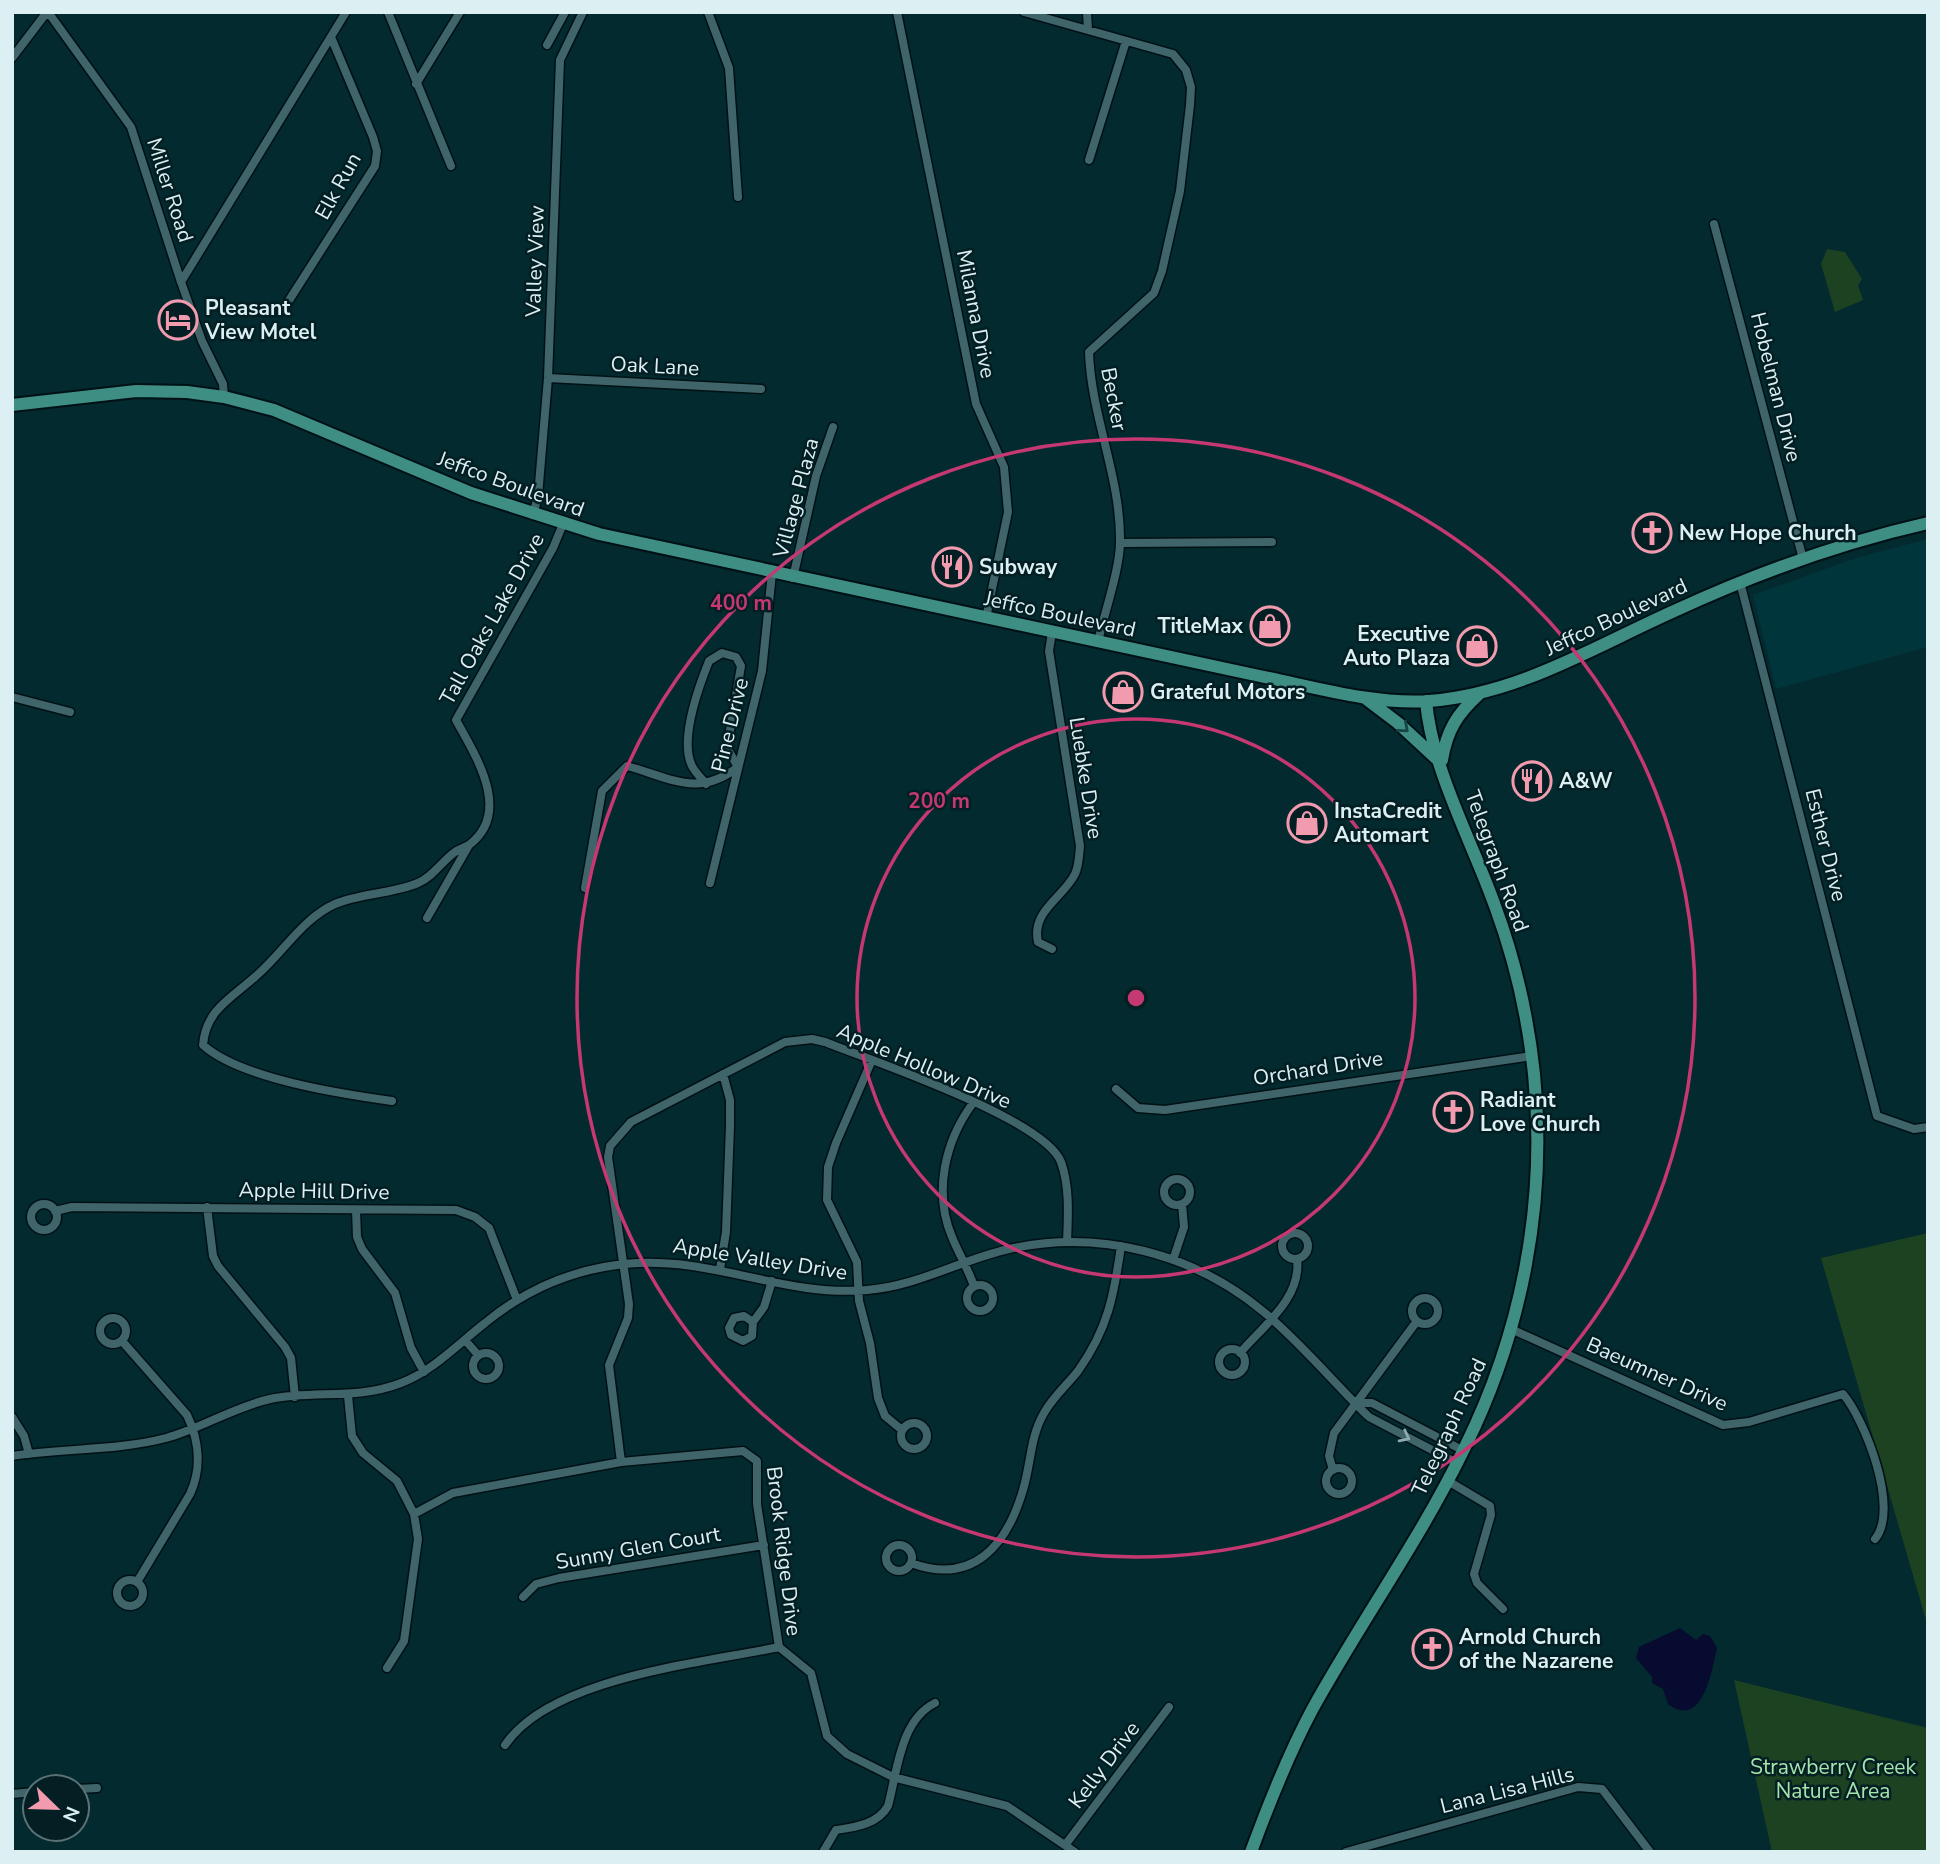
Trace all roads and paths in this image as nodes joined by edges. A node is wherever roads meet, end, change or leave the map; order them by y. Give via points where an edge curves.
1 (47, 12) edge
2 (346, 12) edge
3 (388, 12) edge
4 (460, 12) edge
5 (565, 12) edge
6 (583, 12) edge
7 (708, 12) edge
8 (897, 12) edge
9 (1024, 12) edge
10 (1087, 12) edge
11 (1088, 30) junction
12 (331, 37) junction
13 (1126, 41) junction
14 (547, 45) dead end
15 (12, 58) edge
16 (416, 84) junction
17 (1089, 160) dead end
18 (451, 166) dead end
19 (738, 197) dead end
20 (1714, 224) dead end
21 (181, 282) junction
22 (286, 305) dead end
23 (548, 378) junction
24 (761, 389) dead end
25 (224, 397) junction
26 (12, 405) edge
27 (833, 426) dead end
28 (533, 515) junction
29 (1928, 523) edge
30 (563, 524) junction
31 (1272, 542) dead end
32 (1121, 544) junction
33 (1803, 559) junction
34 (772, 573) junction
35 (793, 578) junction
36 (1740, 582) junction
37 (986, 618) junction
38 (1052, 632) junction
39 (1098, 642) junction
40 (1479, 694) junction
41 (1362, 696) junction
42 (12, 697) edge
43 (1426, 701) junction
44 (70, 712) dead end
45 (1442, 764) junction
46 (738, 767) junction
47 (706, 784) junction
48 (471, 844) junction
49 (710, 883) dead end
50 (585, 888) dead end
51 (427, 918) dead end
52 (1052, 949) dead end
53 (1532, 1056) junction
54 (872, 1060) junction
55 (723, 1074) junction
56 (1116, 1088) dead end
57 (392, 1101) dead end
58 (973, 1103) junction
59 (1928, 1127) edge
60 (1182, 1204) dead end
61 (207, 1207) junction
62 (356, 1210) junction
63 (55, 1211) dead end
64 (1067, 1242) junction
65 (1121, 1246) junction
66 (1297, 1259) dead end
67 (1173, 1260) junction
68 (965, 1262) junction
69 (622, 1264) junction
70 (720, 1269) junction
71 (772, 1280) junction
72 (974, 1286) dead end
73 (858, 1291) junction
74 (517, 1300) junction
75 (1271, 1318) junction
76 (1417, 1321) dead end
77 (753, 1322) dead end
78 (1511, 1329) junction
79 (465, 1340) junction
80 (122, 1341) dead end
81 (1240, 1353) dead end
82 (478, 1355) dead end
83 (424, 1371) junction
84 (348, 1396) junction
85 (295, 1397) junction
86 (1359, 1403) junction
87 (12, 1417) edge
88 (193, 1428) junction
89 (902, 1430) dead end
90 (1464, 1451) junction
91 (29, 1454) junction
92 (12, 1456) edge
93 (621, 1461) junction
94 (1457, 1463) junction
95 (1333, 1469) dead end
96 (1448, 1481) junction
97 (414, 1514) junction
98 (1875, 1539) dead end
99 (764, 1545) junction
100 (911, 1563) dead end
101 (137, 1582) dead end
102 (523, 1597) dead end
103 (1503, 1609) dead end
104 (779, 1647) junction
105 (387, 1668) dead end
106 (935, 1703) dead end
107 (1169, 1707) dead end
108 (505, 1745) dead end
109 (895, 1777) junction
110 (91, 1788) edge
111 (97, 1788) dead end
112 (1066, 1844) junction
113 (823, 1852) edge
114 (1075, 1852) edge
115 (1251, 1852) edge
116 (1346, 1852) edge
117 (1650, 1852) edge

1 - 15 street
1 - 21 street, Miller Road via 131,127
2 - 12 street
3 - 16 street
4 - 16 street
5 - 14 street
6 - 23 street, Valley View via 560,60
7 - 19 street via 729,68
8 - 37 street, Milanna Drive via 976,404 1004,467 1008,512
9 - 11 street
10 - 11 street
11 - 13 street
12 - 21 street
12 - 22 street, Elk Run via 373,137 375,166
13 - 17 street
13 - 32 street, Becker via 1173,54 1186,70 1191,87 1180,191 1154,293 1089,352 1090,384 1111,465
16 - 18 street
20 - 33 street, Hobelman Drive
21 - 25 street, Miller Road via 223,384
23 - 24 street, Oak Lane
23 - 28 street, Valley View
25 - 26 main road, Jeffco Boulevard via 136,391
25 - 28 main road, Jeffco Boulevard via 295,418
27 - 35 street, Village Plaza via 816,476
28 - 30 main road, Jeffco Boulevard
29 - 33 main road, Jeffco Boulevard
30 - 34 main road, Jeffco Boulevard
30 - 48 street, Tall Oaks Lake Drive via 456,720 484,771 490,806 487,821
31 - 32 street
32 - 39 street, Becker
33 - 36 main road, Jeffco Boulevard
34 - 35 main road, Jeffco Boulevard
34 - 46 street, Pine Drive via 762,671
35 - 37 main road, Jeffco Boulevard
36 - 40 main road, Jeffco Boulevard via 1544,672
36 - 59 street, Esther Drive via 1877,1116 1914,1129
37 - 38 main road, Jeffco Boulevard
38 - 39 main road, Jeffco Boulevard
38 - 52 street, Luebke Drive via 1049,651 1080,846 1077,871 1040,917 1036,931 1038,942
39 - 41 main road, Jeffco Boulevard
40 - 43 main road, Jeffco Boulevard
40 - 45 main road via 1449,729
41 - 43 main road, Jeffco Boulevard
41 -> 45 main road
42 - 44 street
43 - 45 main road, Telegraph Road
45 - 53 main road, Telegraph Road via 1507,940
46 - 47 street
46 - 47 street via 727,748 741,666 736,657 722,653 709,661 690,725 689,757
46 - 49 street, Pine Drive
47 - 50 street via 699,786 627,766 602,791
48 - 51 street, Tall Oaks Lake Drive
48 - 57 street, Tall Oaks Lake Drive via 453,853 419,883 336,904 319,913 256,977 227,996 204,1031 203,1045 213,1054 274,1078
53 - 56 street, Orchard Drive via 1165,1110 1138,1108
53 - 78 main road, Telegraph Road via 1536,1182 1526,1262
54 - 55 street, Apple Hollow Drive via 812,1039 785,1042
54 - 58 street, Apple Hollow Drive
54 - 73 street via 828,1167 827,1200 858,1262
55 - 69 street, Apple Hollow Drive via 631,1122 610,1146
55 - 70 street via 730,1126
58 - 64 street, Apple Hollow Drive via 1035,1133 1054,1151 1061,1163 1069,1205
58 - 68 street via 948,1155 940,1185 952,1237
60 - 67 street via 1184,1227
61 - 62 street, Apple Hill Drive
61 - 63 street, Apple Hill Drive via 72,1207
61 - 85 street via 213,1256 285,1347 291,1359
62 - 74 street, Apple Hill Drive via 456,1210 475,1217 489,1228
62 - 83 street via 362,1249 395,1293 411,1348
64 - 65 street, Apple Valley Drive
64 - 68 street, Apple Valley Drive via 1008,1249
65 - 67 street, Apple Valley Drive
65 - 100 street via 1109,1317 1077,1371 1044,1413 1034,1436 1023,1489 1000,1541 982,1558 960,1569
66 - 75 street via 1293,1290
67 - 75 street, Apple Valley Drive via 1229,1286
68 - 72 street
68 - 73 street, Apple Valley Drive via 916,1281
69 - 70 street, Apple Valley Drive via 678,1262
69 - 74 street, Apple Valley Drive via 573,1275
69 - 93 street, Apple Hollow Drive via 628,1318 609,1365
70 - 71 street, Apple Valley Drive
71 - 73 street, Apple Valley Drive via 810,1289
71 - 77 street via 764,1307
73 - 89 street via 878,1398 885,1416
74 - 79 street, Apple Valley Drive
75 - 81 street
75 - 86 street, Apple Valley Drive
76 - 86 street
78 - 90 main road, Telegraph Road
78 - 98 street, Baeumner Drive via 1723,1425 1749,1422 1843,1394 1854,1408 1884,1488 1882,1530
79 - 82 street
79 - 83 street, Apple Valley Drive
80 - 88 street via 187,1415
83 - 84 street, Apple Valley Drive via 384,1389
84 - 85 street, Apple Valley Drive
84 - 97 street via 352,1436 363,1452 397,1481
85 - 88 street, Apple Valley Drive via 249,1405
86 - 90 street, Apple Valley Drive via 1371,1403
86 -> 94 street, Apple Valley Drive via 1376,1421
86 - 95 street via 1334,1433 1329,1456
87 - 91 street
88 - 91 street, Apple Valley Drive via 141,1443
88 - 101 street via 197,1479
90 - 94 main road, Telegraph Road
91 - 92 street, Apple Valley Drive
93 - 97 street, Brook Ridge Drive via 453,1493
93 - 99 street, Brook Ridge Drive via 743,1451 757,1461 757,1504
94 - 96 main road, Telegraph Road
96 - 103 street via 1490,1506 1474,1574
96 - 115 main road, Telegraph Road via 1311,1712
97 - 105 street via 418,1539 404,1641
99 - 102 street, Sunny Glen Court via 559,1578 536,1584
99 - 104 street, Brook Ridge Drive
104 - 108 street via 601,1683 526,1722
104 - 109 street, Brook Ridge Drive via 811,1673 827,1736 846,1754
106 - 109 street via 908,1732
107 - 112 street, Kelly Drive
109 - 112 street, Brook Ridge Drive via 1007,1806
109 - 113 street via 882,1816 836,1830
110 - 111 street
112 - 114 street, Brook Ridge Drive
116 - 117 street, Lana Lisa Hills via 1578,1787 1602,1789

